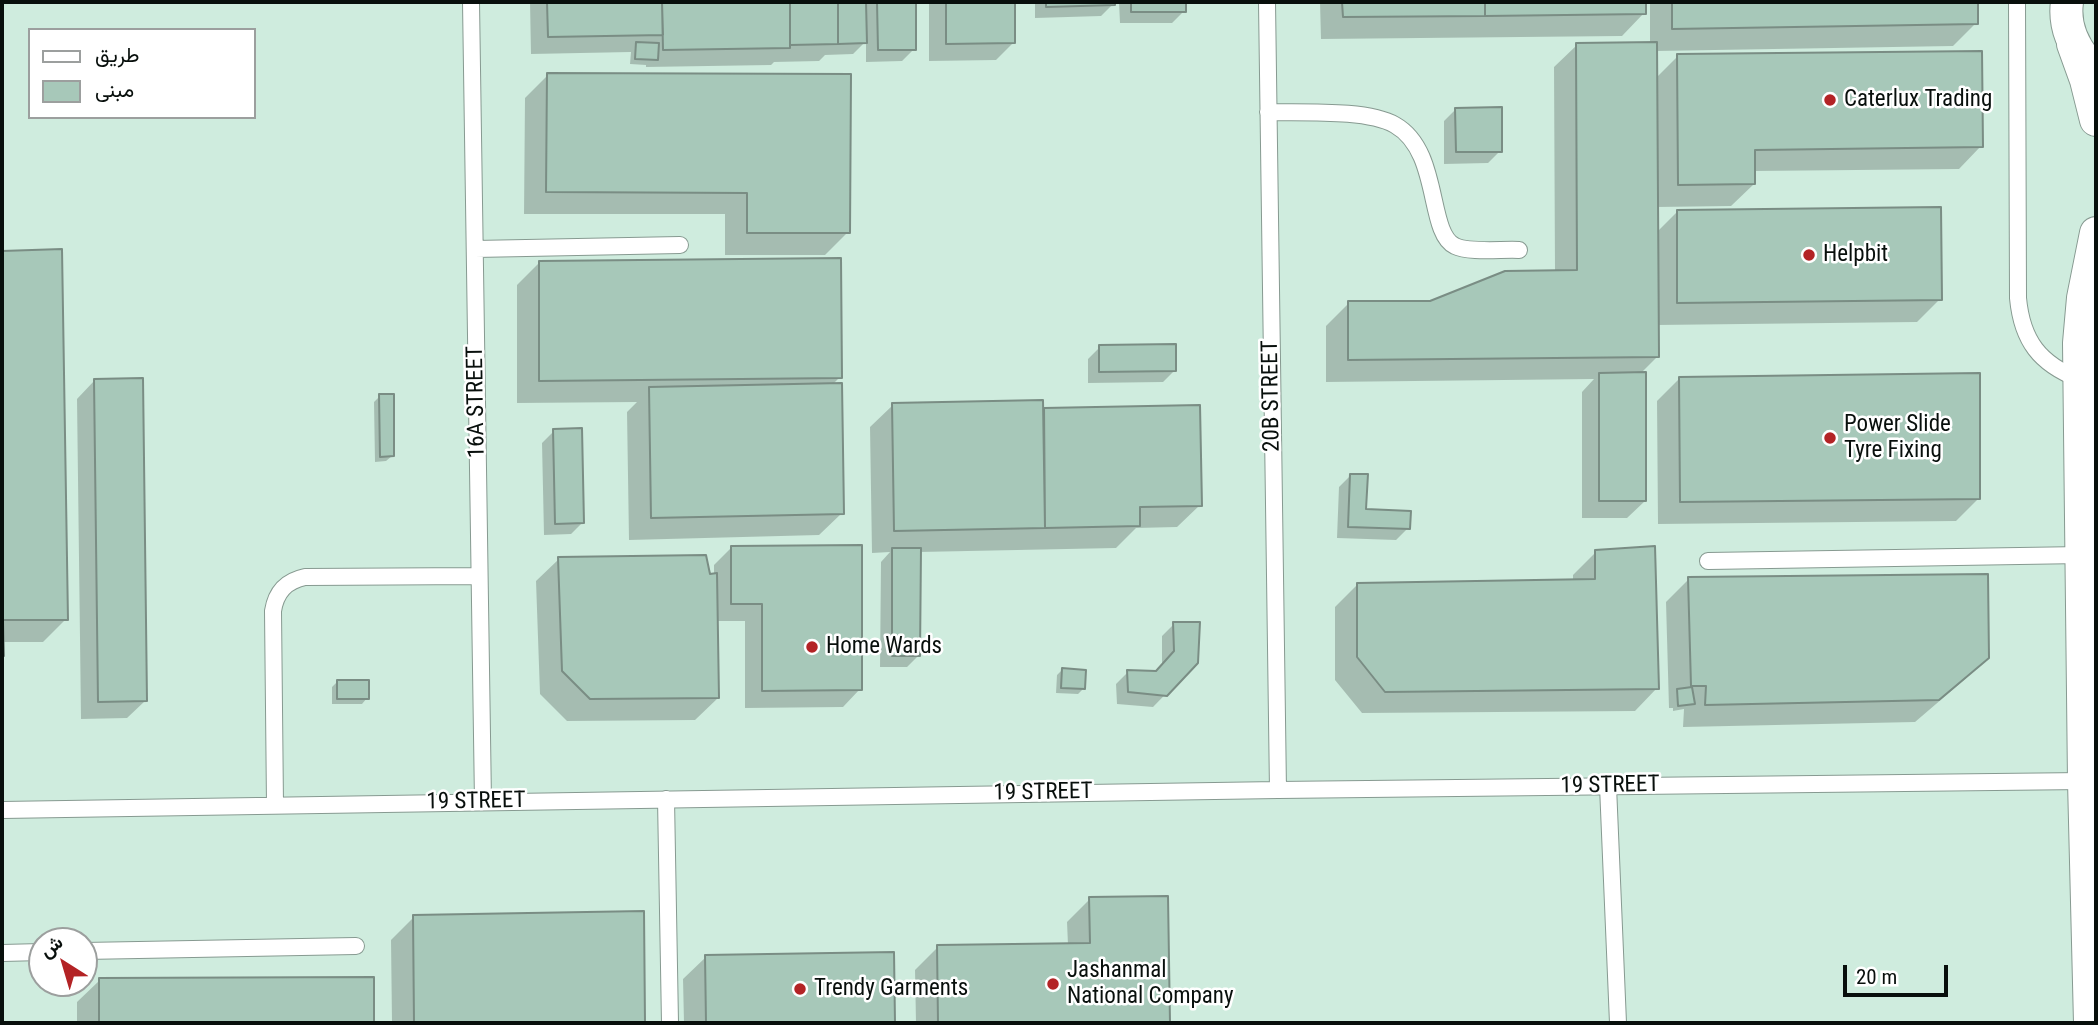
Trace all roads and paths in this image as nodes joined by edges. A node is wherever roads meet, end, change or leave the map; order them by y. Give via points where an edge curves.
1 (471, 2) edge
2 (1267, 2) edge
3 (2017, 2) edge
4 (2067, 2) edge
5 (2073, 44) junction
6 (2096, 70) edge
7 (1268, 112) junction
8 (2096, 120) edge
9 (2096, 233) edge
10 (680, 245) dead end
11 (474, 249) junction
12 (1519, 250) dead end
13 (2079, 379) junction
14 (2082, 555) junction
15 (1708, 561) dead end
16 (479, 576) junction
17 (2089, 639) edge
18 (2084, 781) junction
19 (1608, 786) junction
20 (1278, 789) junction
21 (666, 799) junction
22 (483, 802) junction
23 (275, 805) junction
24 (2, 810) edge
25 (356, 946) dead end
26 (98, 951) edge
27 (28, 952) edge
28 (2, 953) edge
29 (670, 1023) edge
30 (1618, 1023) edge
31 (2090, 1023) edge

1 - 11 lane, 16A STREET
2 - 7 lane, 20B STREET
3 - 13 lane via 2020,316 2026,334 2047,362
4 - 5 street
5 - 6 street
5 - 8 street
7 - 12 lane via 1368,116 1397,126 1419,148 1449,242 1463,249
7 - 20 lane, 20B STREET
9 - 13 street via 2083,298
10 - 11 lane
11 - 16 lane, 16A STREET
13 - 14 street
14 - 15 lane
14 - 17 street
16 - 22 lane, 16A STREET
16 - 23 lane via 305,577 286,584 273,611
17 - 18 street
18 - 19 lane, 19 STREET
18 - 31 street
19 - 20 lane, 19 STREET
19 - 30 lane
20 - 21 lane, 19 STREET
21 - 22 lane, 19 STREET
21 - 29 lane
22 - 23 lane, 19 STREET
23 - 24 lane, 19 STREET
25 - 26 lane
27 - 28 lane

